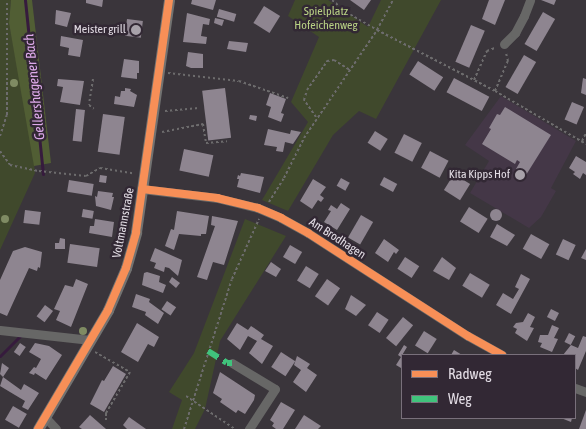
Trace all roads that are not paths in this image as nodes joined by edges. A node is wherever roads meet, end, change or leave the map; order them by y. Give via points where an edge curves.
1 (169, 0) edge
2 (530, 0) edge
3 (504, 44) road end
4 (142, 189) junction
5 (0, 330) edge
6 (88, 344) junction
7 (500, 354) edge
8 (232, 363) dead end
9 (45, 417) junction
10 (38, 429) edge
11 (56, 429) edge
12 (249, 429) edge

1 - 4 street, Voltmannstraße
2 - 3 street via 515,34
4 - 6 street, Voltmannstraße via 136,232 126,268 108,310
4 - 7 street, Am Brodhagen via 217,198 258,208 281,218
5 - 6 street
6 - 9 street, Voltmannstraße
8 - 12 street via 275,389
9 - 10 street, Voltmannstraße
9 - 11 street

